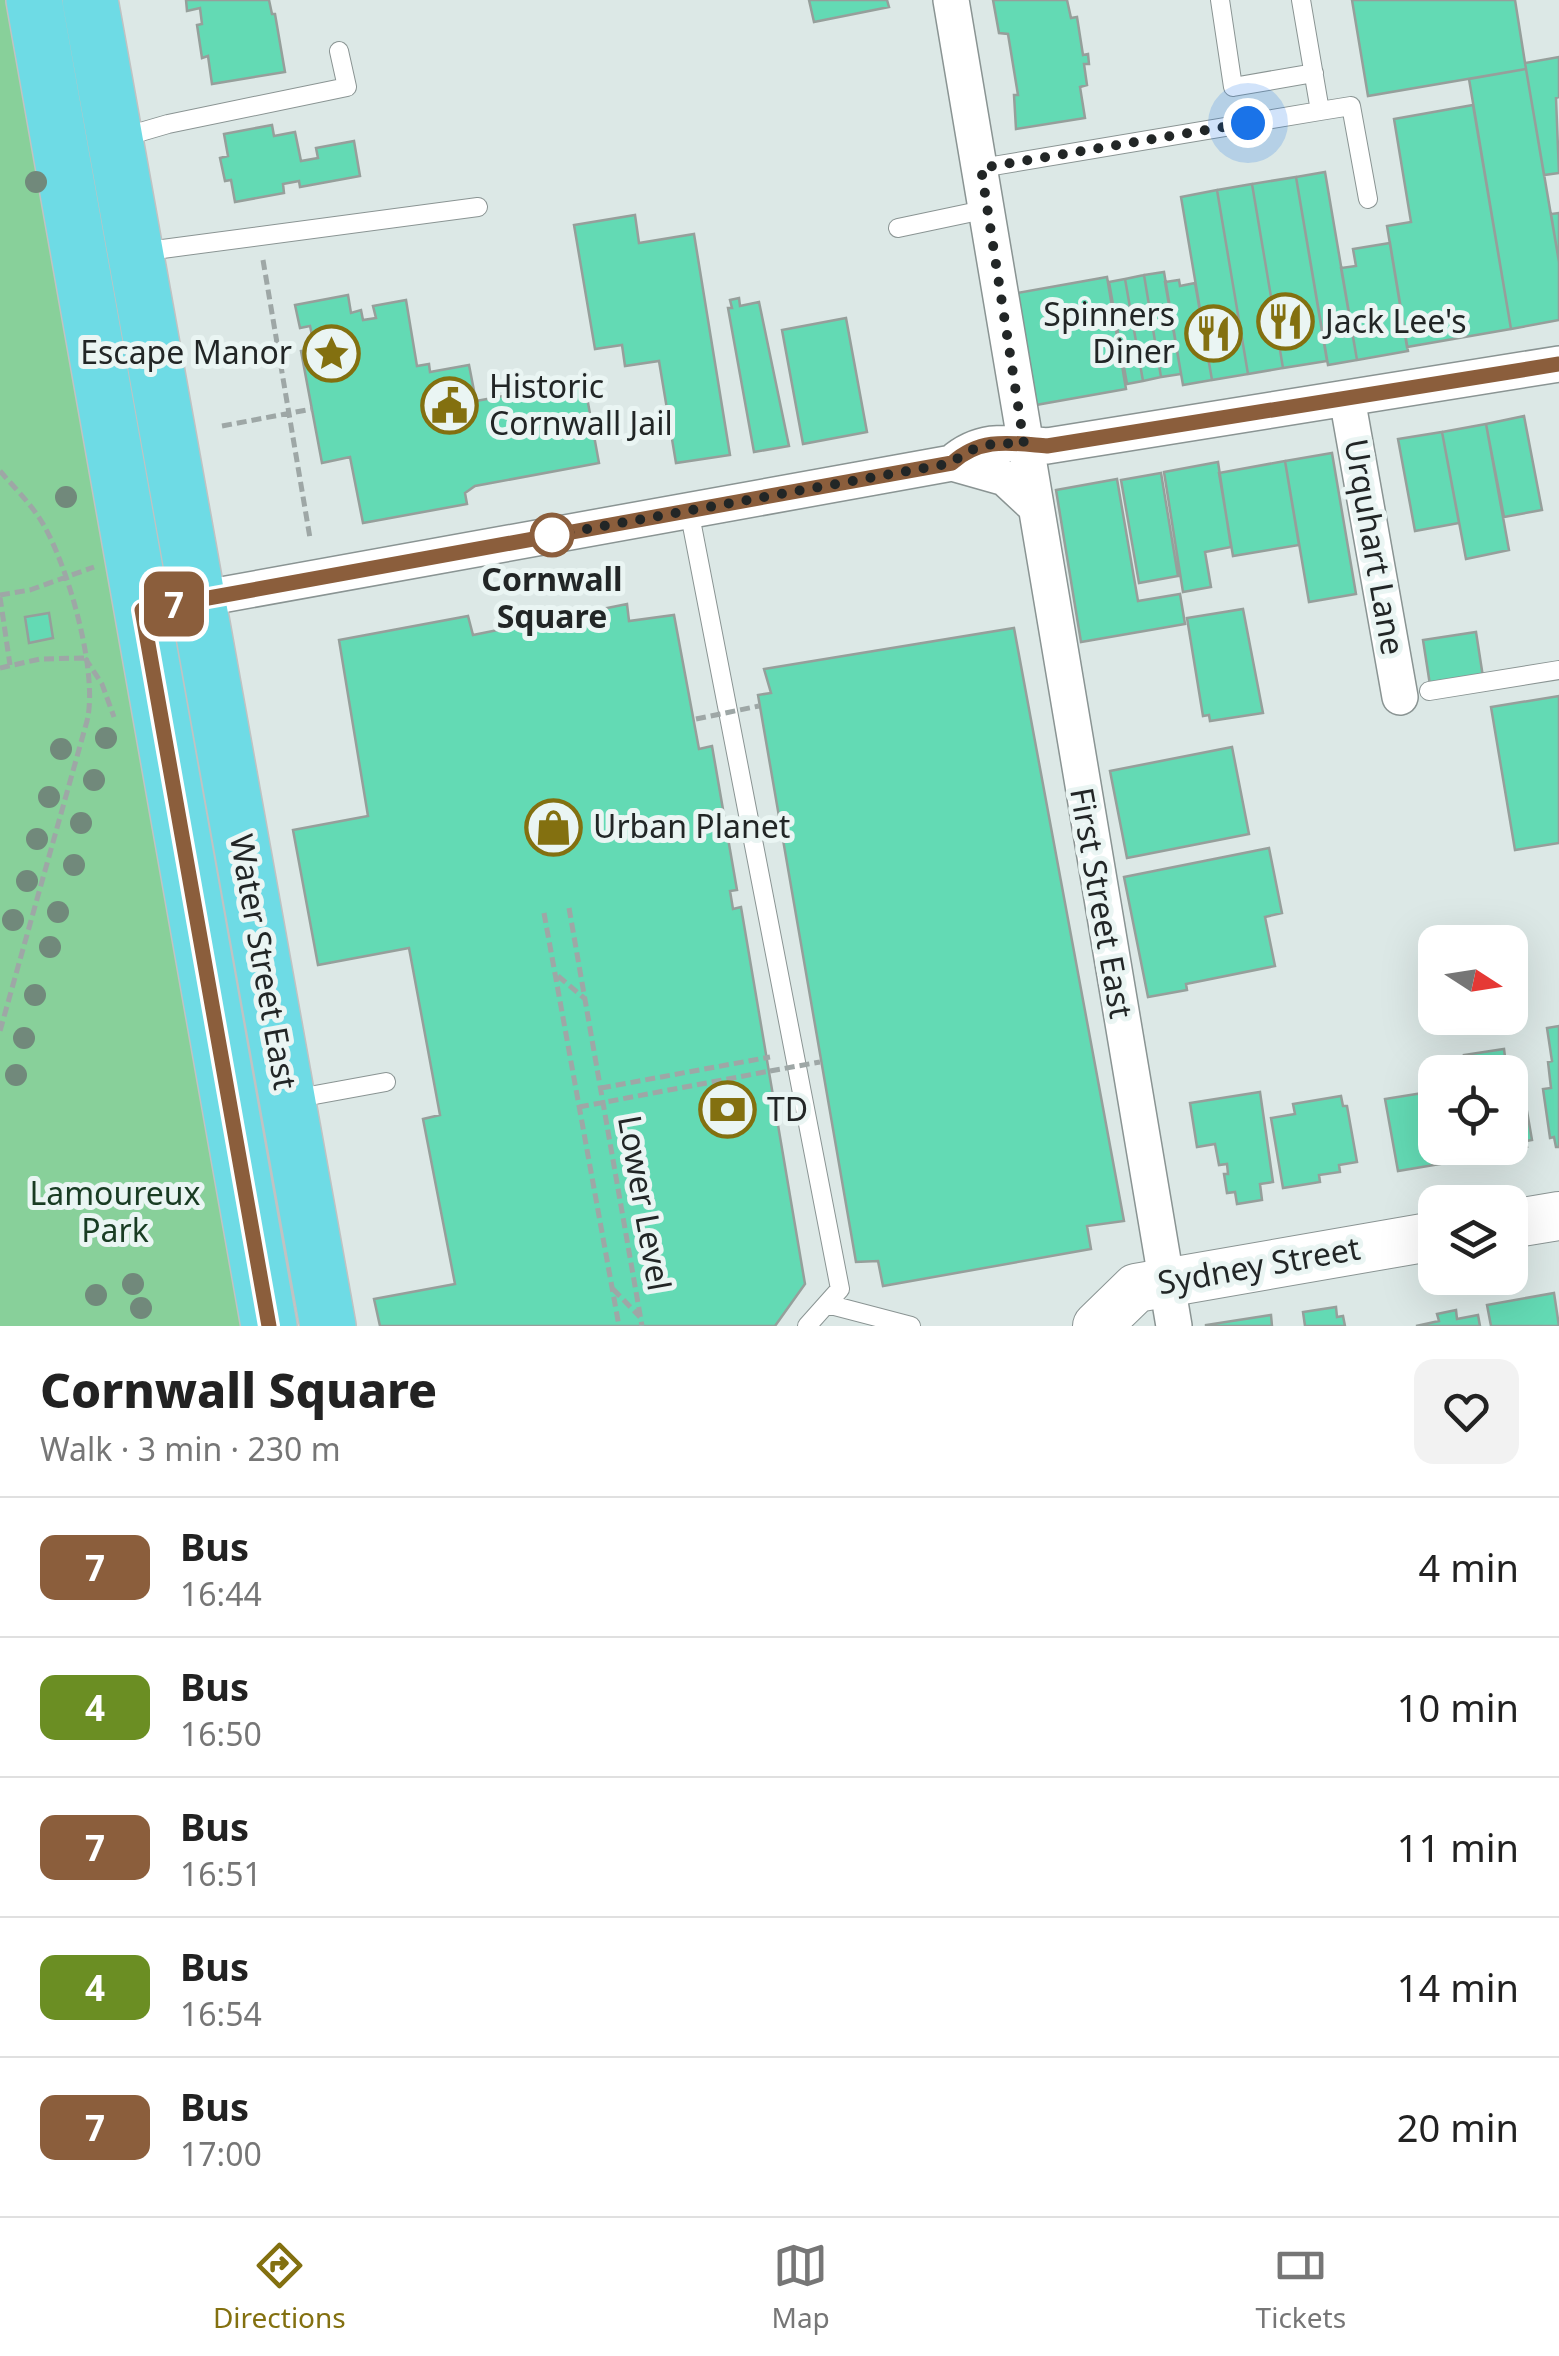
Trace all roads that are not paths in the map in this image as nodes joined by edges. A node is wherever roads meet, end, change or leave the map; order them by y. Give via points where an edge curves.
1 (34, 0) edge
2 (90, 0) edge
3 (951, 0) edge
4 (1220, 0) edge
5 (1301, 0) edge
6 (339, 52) dead end
7 (1314, 73) junction
8 (1320, 111) junction
9 (88, 147) junction
10 (981, 168) junction
11 (1368, 200) dead end
12 (478, 207) dead end
13 (988, 209) junction
14 (898, 228) dead end
15 (108, 256) junction
16 (1559, 364) edge
17 (1347, 398) junction
18 (1024, 444) junction
19 (952, 463) junction
20 (1031, 492) junction
21 (689, 510) junction
22 (197, 599) junction
23 (142, 610) junction
24 (1559, 670) edge
25 (1415, 694) joint
26 (386, 1082) dead end
27 (288, 1100) junction
28 (231, 1110) junction
29 (1559, 1216) edge
30 (1528, 1221) edge
31 (1418, 1240) edge
32 (827, 1304) junction
33 (1170, 1304) edge
34 (269, 1326) edge
35 (328, 1326) edge
36 (807, 1326) edge
37 (910, 1326) edge
38 (1097, 1326) edge

1 - 9 main road
2 - 9 main road
3 - 10 street, First Street East
4 - 7 lane via 1233,86
5 - 7 lane
6 - 9 lane via 348,87
7 - 8 lane
8 - 10 lane
8 - 11 lane via 1351,106
9 - 15 main road
10 - 13 street, First Street East
12 - 15 lane
13 - 14 lane
13 - 18 street, First Street East
15 - 22 main road, Water Street East
15 - 23 main road, Water Street East
16 - 17 street
17 - 18 street via 1047,446
17 - 25 street, Urquhart Lane
18 - 19 street via 968,448
18 - 20 street, First Street East
19 - 20 street
19 - 21 street
20 - 33 street, First Street East
21 - 22 street
21 - 32 lane via 840,1288
22 - 23 street
22 - 27 main road, Water Street East
23 - 28 main road, Water Street East
24 - 25 lane
26 - 27 lane
27 - 28 main road
27 - 35 main road, Water Street East
28 - 34 main road, Water Street East
29 - 30 street
31 - 33 street, Sydney Street
32 - 36 lane
32 - 37 lane
33 - 38 street, Sydney Street via 1136,1288

